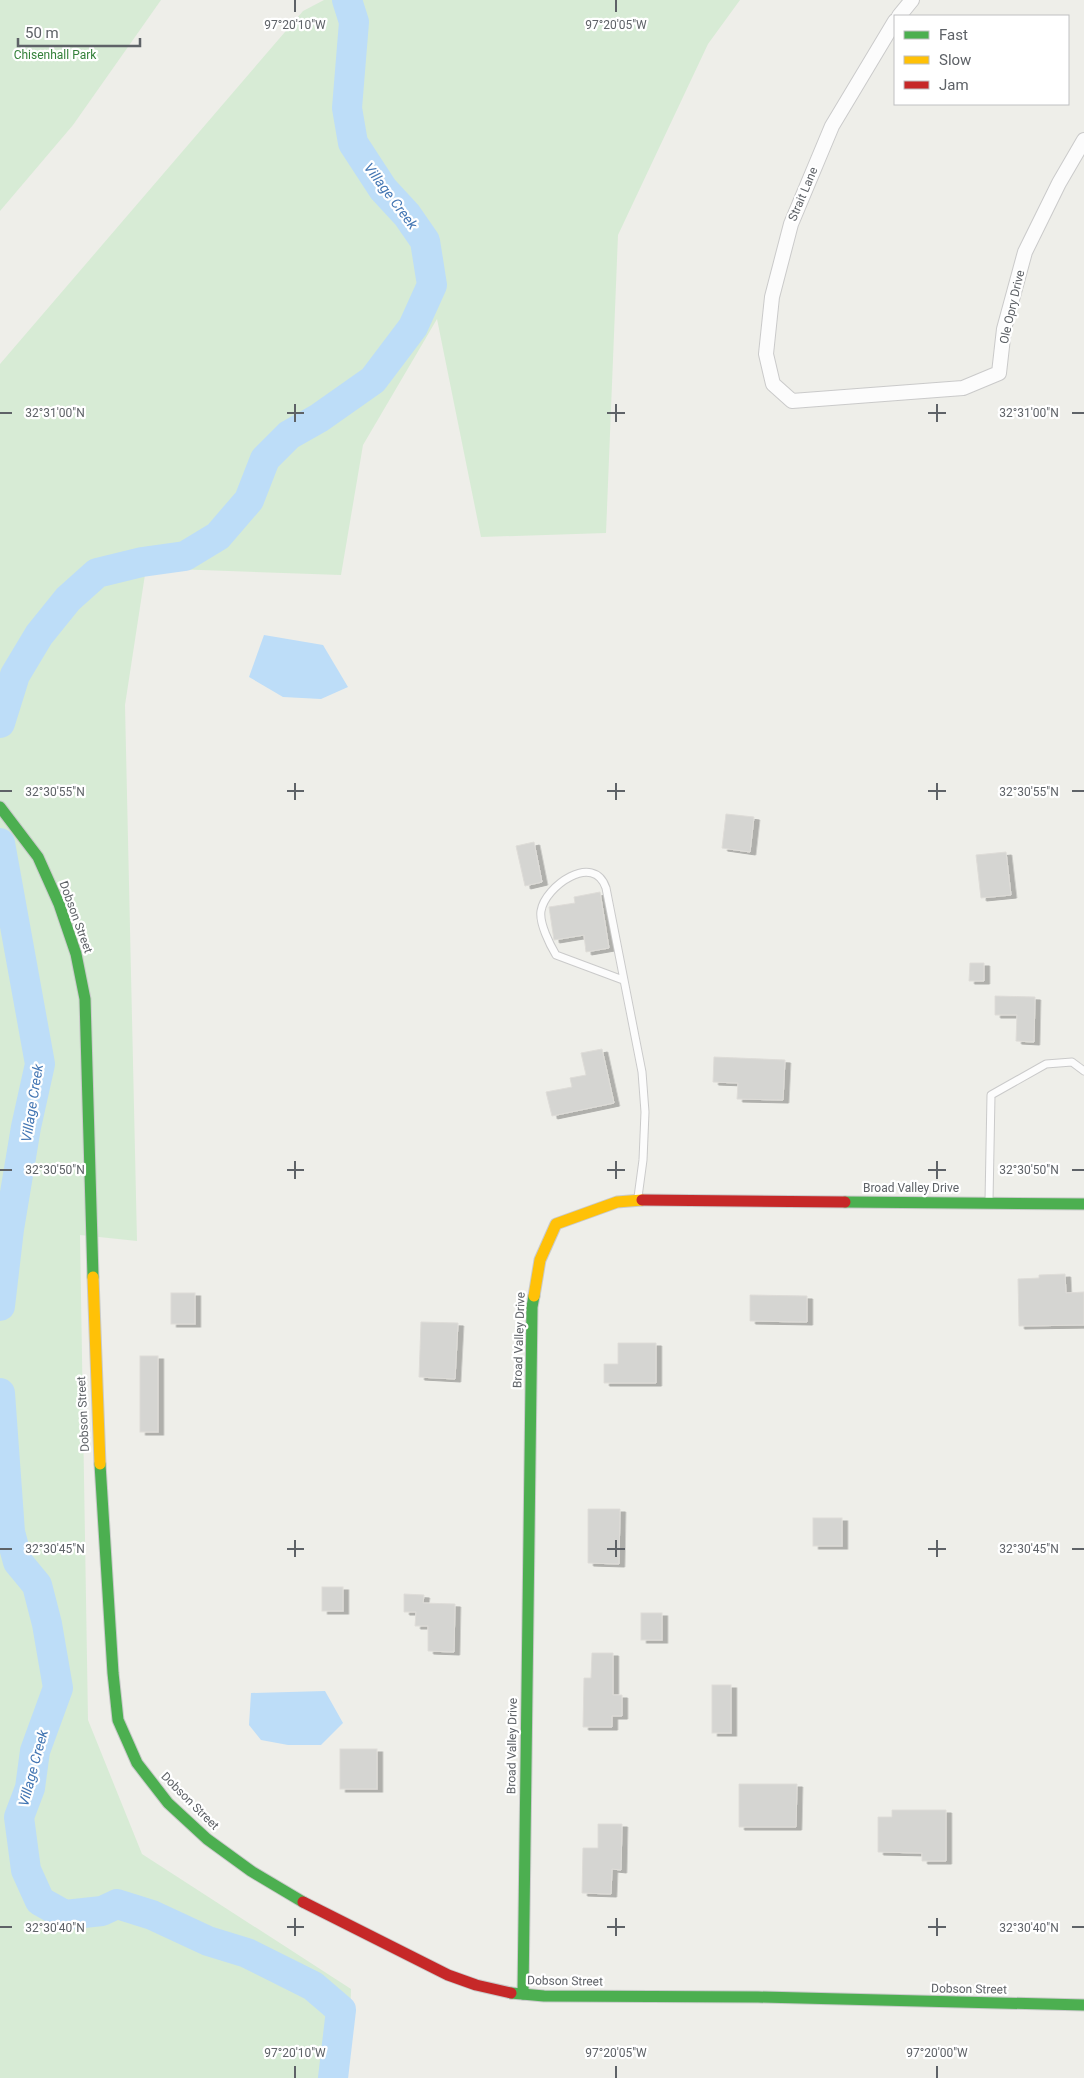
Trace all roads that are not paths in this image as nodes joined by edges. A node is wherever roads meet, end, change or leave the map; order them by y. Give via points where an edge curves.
1 (912, 0) edge
2 (900, 15) edge
3 (894, 23) edge
4 (1084, 140) edge
5 (773, 384) joint
6 (0, 807) edge
7 (623, 980) junction
8 (1084, 1071) edge
9 (638, 1200) junction
10 (988, 1203) junction
11 (1084, 1204) edge
12 (523, 1994) junction
13 (1084, 2005) edge

1 - 2 street
3 - 5 street, Strait Lane via 832,126 791,224 772,297 766,354
4 - 5 street, Ole Opry Drive via 1025,252 1004,329 999,373 963,388 792,401
6 - 12 street, Dobson Street via 38,857 59,904 76,954 85,998 98,1440 112,1692 124,1735 145,1774 192,1826 284,1892 446,1974 488,1989
7 - 7 lane via 602,878 593,872 578,873 561,883 546,898 541,912 546,937 556,956
7 - 9 lane via 642,1072 645,1112
8 - 10 lane via 1072,1062 1046,1064 991,1095
9 - 10 street, Broad Valley Drive
9 - 12 street, Broad Valley Drive via 617,1202 556,1224 540,1260 532,1306
10 - 11 street, Broad Valley Drive
12 - 13 street, Dobson Street

